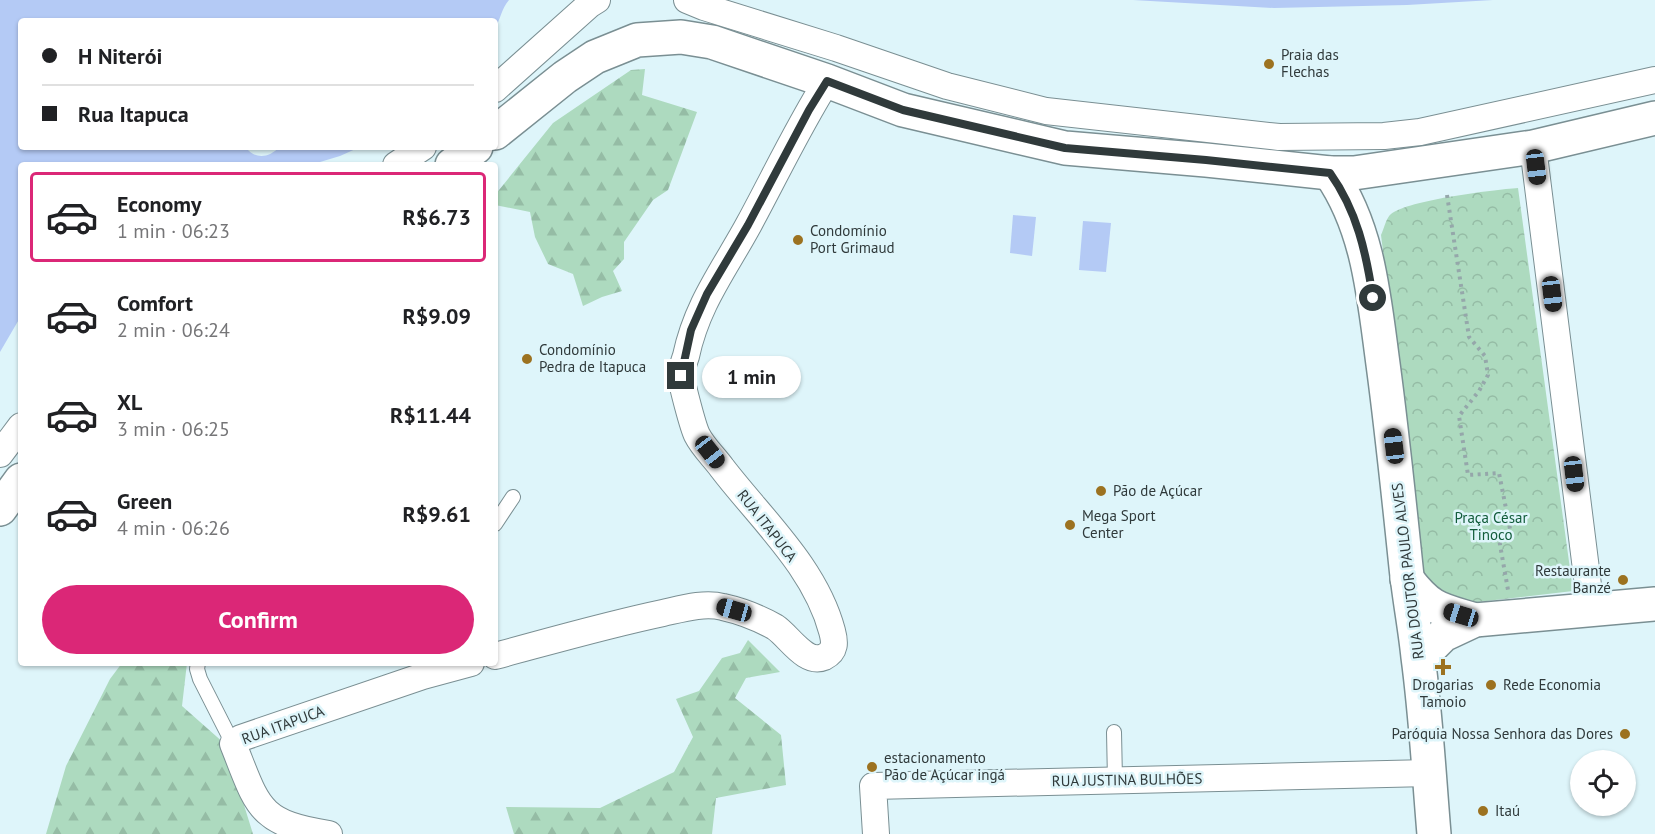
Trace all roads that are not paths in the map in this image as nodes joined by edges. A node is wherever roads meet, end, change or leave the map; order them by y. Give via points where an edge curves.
1 (597, 0) edge
2 (687, 0) edge
3 (1655, 80) edge
4 (827, 81) junction
5 (498, 85) edge
6 (1655, 118) edge
7 (498, 131) edge
8 (1533, 147) junction
9 (418, 150) edge
10 (472, 150) edge
11 (400, 162) edge
12 (456, 162) edge
13 (1330, 173) junction
14 (18, 430) edge
15 (0, 454) edge
16 (18, 484) edge
17 (513, 496) dead end
18 (0, 509) edge
19 (498, 519) edge
20 (1407, 579) junction
21 (1655, 603) edge
22 (1591, 609) junction
23 (1475, 620) junction
24 (498, 655) edge
25 (1419, 658) junction
26 (198, 666) edge
27 (460, 666) edge
28 (1114, 732) dead end
29 (233, 744) junction
30 (1429, 773) junction
31 (1115, 780) junction
32 (329, 834) edge
33 (876, 834) edge
34 (1434, 834) edge

1 - 5 street
2 - 3 street via 947,86 1046,111 1279,138 1420,132
4 - 7 main road via 712,42 681,36 637,40 595,57
4 - 13 main road via 903,110 1065,148
4 - 24 street, RUA ITAPUCA via 707,294 691,330 681,376 696,435 815,588 833,635 835,645 831,653 813,658 776,628 719,606 642,618
6 - 8 main road
8 - 13 main road
8 - 22 street
9 - 11 street
10 - 12 main road
13 - 20 main road, RUA DOUTOR PAULO ALVES via 1349,206 1366,252 1394,446
14 - 15 street
16 - 18 main road
17 - 19 lane
20 - 23 main road via 1437,609
20 - 25 main road, RUA DOUTOR PAULO ALVES
21 - 22 main road
22 - 23 main road
23 - 25 main road via 1443,635
25 - 30 main road, RUA DOUTOR PAULO ALVES
26 - 29 lane via 200,679
27 - 29 street, RUA ITAPUCA via 241,738
28 - 31 lane
29 - 32 street, RUA ITAPUCA via 265,812 284,824
30 - 31 street, RUA JUSTINA BULHÕES
30 - 34 main road, RUA DOUTOR PAULO ALVES
31 - 33 street, RUA JUSTINA BULHÕES via 873,786

